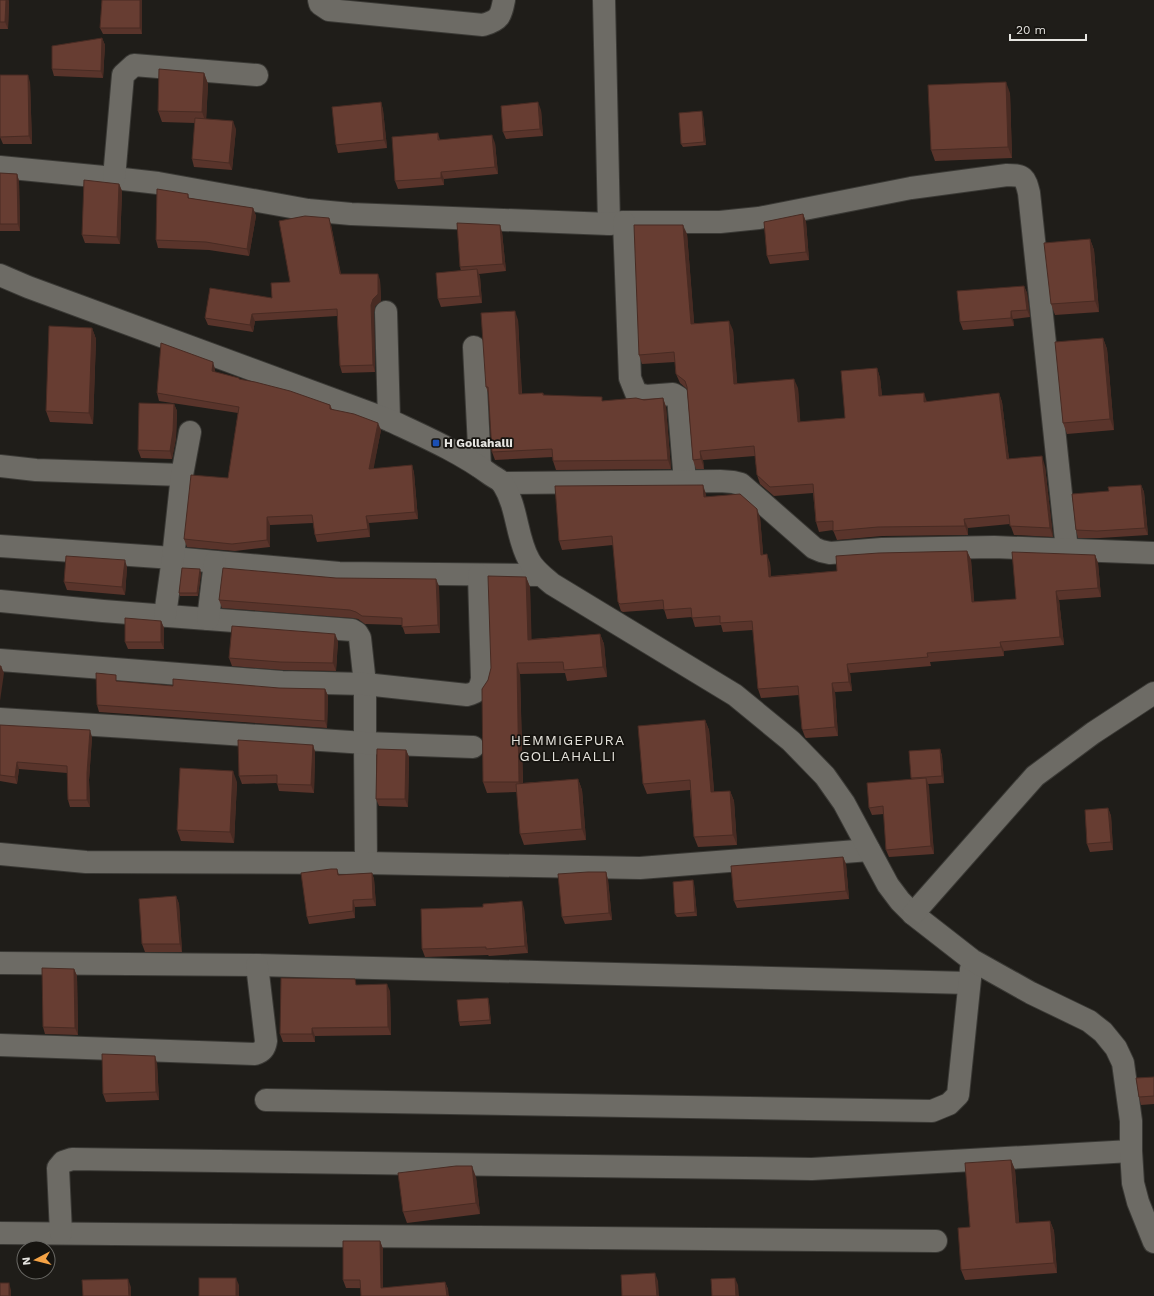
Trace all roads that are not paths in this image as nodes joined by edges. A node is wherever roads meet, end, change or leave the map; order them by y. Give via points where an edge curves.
1 (319, 0) edge
2 (504, 0) edge
3 (604, 0) edge
4 (256, 74) dead end
5 (0, 167) edge
6 (114, 178) junction
7 (616, 223) junction
8 (0, 275) edge
9 (386, 312) dead end
10 (474, 346) dead end
11 (389, 420) junction
12 (190, 432) dead end
13 (0, 466) edge
14 (480, 467) junction
15 (182, 475) junction
16 (685, 482) junction
17 (502, 483) junction
18 (0, 546) edge
19 (1067, 550) junction
20 (1154, 553) edge
21 (174, 558) junction
22 (215, 562) junction
23 (479, 574) junction
24 (541, 575) junction
25 (0, 600) edge
26 (165, 615) junction
27 (208, 619) junction
28 (0, 660) edge
29 (365, 684) junction
30 (1154, 693) edge
31 (0, 719) edge
32 (364, 743) junction
33 (473, 747) dead end
34 (869, 850) junction
35 (0, 854) edge
36 (366, 863) junction
37 (913, 914) junction
38 (972, 960) junction
39 (0, 963) edge
40 (257, 965) junction
41 (969, 983) junction
42 (0, 1045) edge
43 (266, 1100) dead end
44 (1131, 1151) junction
45 (0, 1233) edge
46 (61, 1233) junction
47 (1152, 1234) edge
48 (936, 1241) dead end

1 - 2 street via 320,4 329,10 483,25 494,22 501,14
3 - 7 street
4 - 6 street via 134,64 123,75
5 - 6 street
6 - 7 street via 301,209 351,214
7 - 16 street via 630,378 636,393 646,396 673,394 678,397
7 - 19 street via 720,222 759,218 911,188 1007,175 1023,177 1029,193
8 - 11 street
9 - 11 street
10 - 14 street
11 - 14 street
12 - 15 street
13 - 15 street via 36,470
14 - 17 street
15 - 21 street
16 - 17 street
16 - 19 street via 720,481 741,484 814,548 830,553 882,549 994,547
17 - 24 street via 512,501 529,560
18 - 21 street
19 - 20 street
21 - 22 street
21 - 26 street
22 - 23 street via 339,573
22 - 27 street
23 - 24 street
23 - 29 street via 482,679 475,694
24 - 34 street via 735,695 760,714 825,776 844,803
25 - 26 street
26 - 27 street
27 - 29 street via 352,630 360,638
28 - 29 street via 282,682
29 - 32 street
30 - 37 street via 1093,733 1035,776
31 - 32 street
32 - 33 street
32 - 36 street
34 - 36 street via 640,868
34 - 37 street via 888,885
35 - 36 street via 86,862
37 - 38 street
38 - 41 street
38 - 44 street via 1030,993 1089,1021 1103,1032 1116,1048 1122,1063 1131,1121
39 - 40 street
40 - 41 street
40 - 42 street via 266,1046 255,1054
41 - 43 street via 958,1095 948,1104 932,1111
44 - 46 street via 812,1169 72,1159 63,1162 58,1168
44 - 47 street via 1133,1183
45 - 46 street
46 - 48 street

